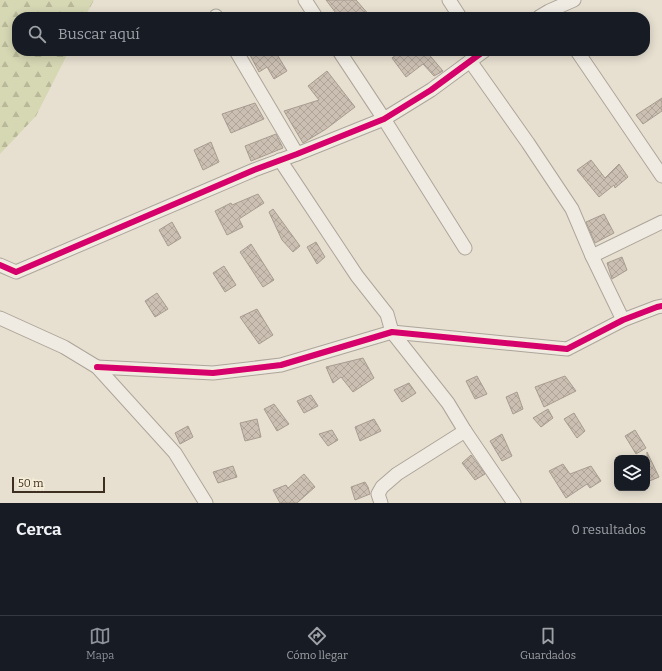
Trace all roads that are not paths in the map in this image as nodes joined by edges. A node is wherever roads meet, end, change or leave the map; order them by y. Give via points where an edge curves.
1 (305, 0) edge
2 (449, 0) edge
3 (574, 0) edge
4 (313, 12) edge
5 (457, 12) edge
6 (552, 12) edge
7 (239, 56) edge
8 (342, 56) edge
9 (477, 56) edge
10 (580, 56) edge
11 (470, 61) junction
12 (384, 119) junction
13 (297, 154) junction
14 (280, 160) junction
15 (662, 176) edge
16 (662, 222) edge
17 (465, 248) dead end
18 (592, 256) junction
19 (0, 264) edge
20 (662, 306) edge
21 (0, 318) edge
22 (623, 320) junction
23 (392, 332) junction
24 (97, 367) junction
25 (465, 431) junction
26 (206, 503) edge
27 (381, 503) edge
28 (514, 503) edge

1 - 4 street
2 - 5 street
3 - 6 street
7 - 13 street
8 - 12 street
9 - 11 street
10 - 15 street
11 - 12 street via 431,90
11 - 18 street via 572,209
12 - 13 street
12 - 17 street
13 - 14 street
14 - 19 street via 16,272
14 - 23 street via 357,276 386,314
16 - 18 street
18 - 22 street
20 - 22 street
21 - 24 street via 64,347
22 - 23 street via 567,349
23 - 24 street via 281,365 213,373
23 - 25 street via 448,403
24 - 26 street via 175,453
25 - 27 street via 397,474 378,494
25 - 28 street

